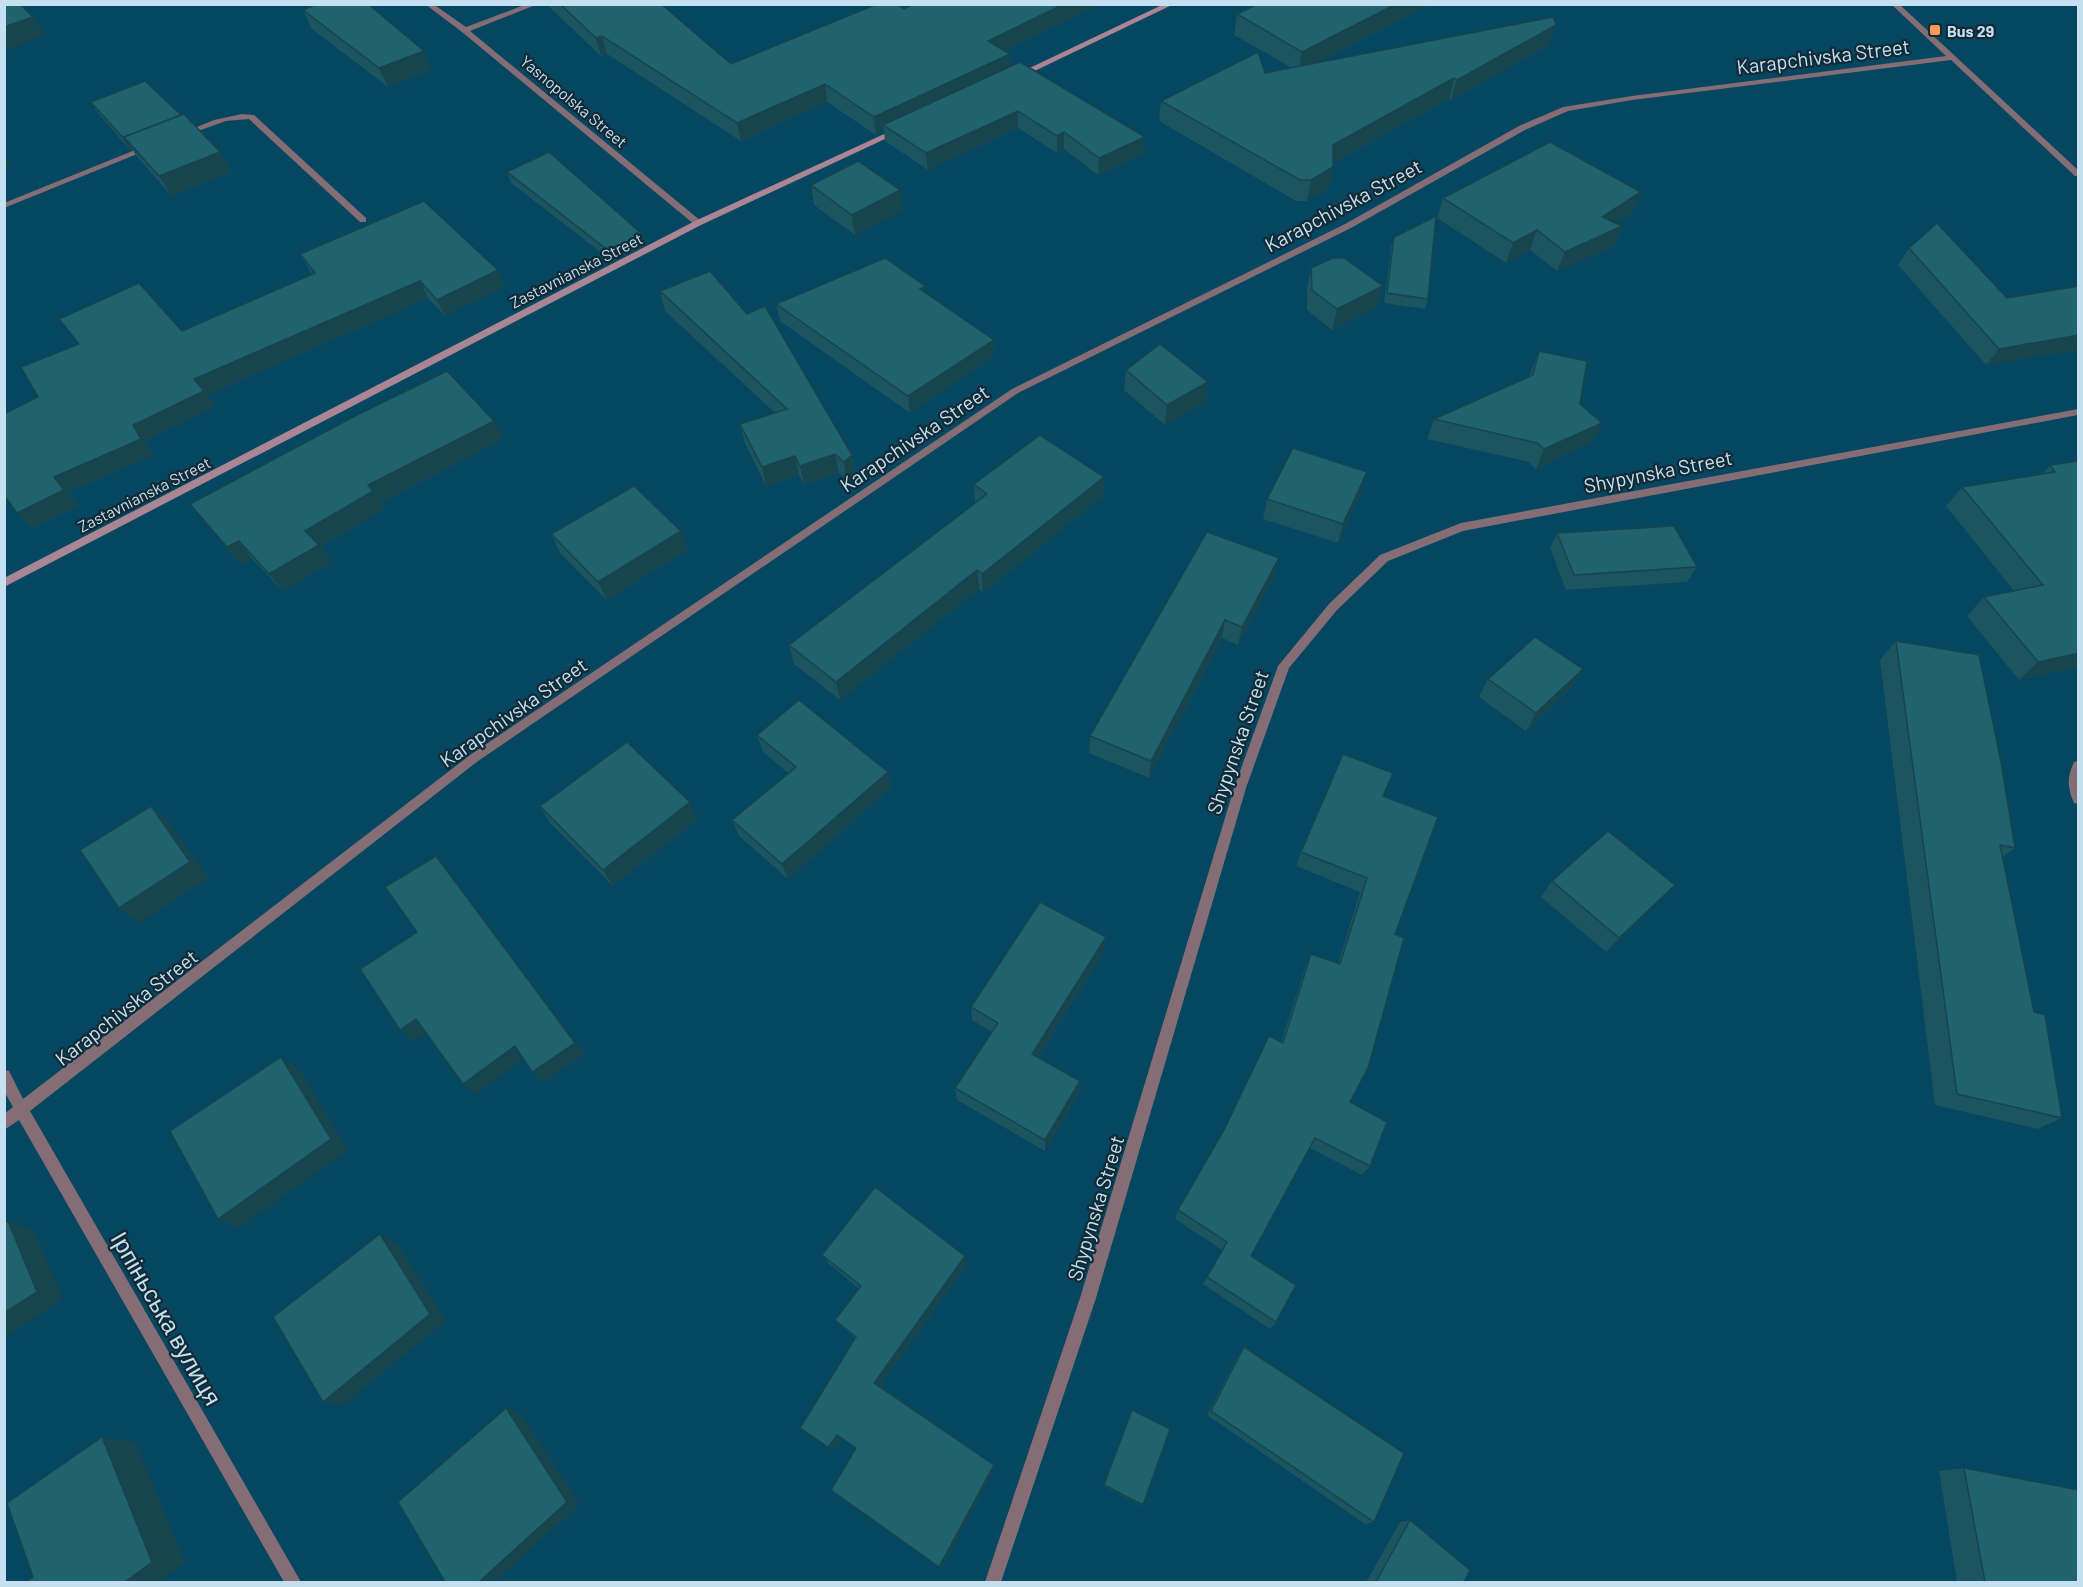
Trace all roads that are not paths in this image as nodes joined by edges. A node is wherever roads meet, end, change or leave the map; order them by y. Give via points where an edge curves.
1 (428, 4) edge
2 (535, 4) edge
3 (1171, 4) edge
4 (1894, 4) edge
5 (465, 30) junction
6 (1952, 58) junction
7 (1010, 79) edge
8 (902, 129) edge
9 (171, 139) edge
10 (160, 143) edge
11 (2079, 174) edge
12 (4, 206) edge
13 (363, 220) dead end
14 (698, 223) junction
15 (2079, 412) edge
16 (4, 583) edge
17 (2079, 766) edge
18 (2079, 800) edge
19 (4, 1076) edge
20 (22, 1111) junction
21 (4, 1123) edge
22 (293, 1582) edge
23 (993, 1582) edge

1 - 5 street, Yasnopolska Street
2 - 5 street
3 - 7 street
4 - 6 street
5 - 14 street, Yasnopolska Street
6 - 11 street
6 - 20 street, Karapchivska Street via 1566,109 1522,129 1348,226 1015,391 474,758
8 - 14 street, Zastavnianska Street
9 - 13 street via 215,121 251,117
10 - 12 street
14 - 16 street, Zastavnianska Street
15 - 23 street, Shypynska Street via 1461,527 1384,558 1333,607 1284,666 1240,788 1088,1298
17 - 18 street via 2073,779
19 - 20 street, Ірпіньська вулиця
20 - 21 street, Karapchivska Street
20 - 22 street, Ірпіньська вулиця

